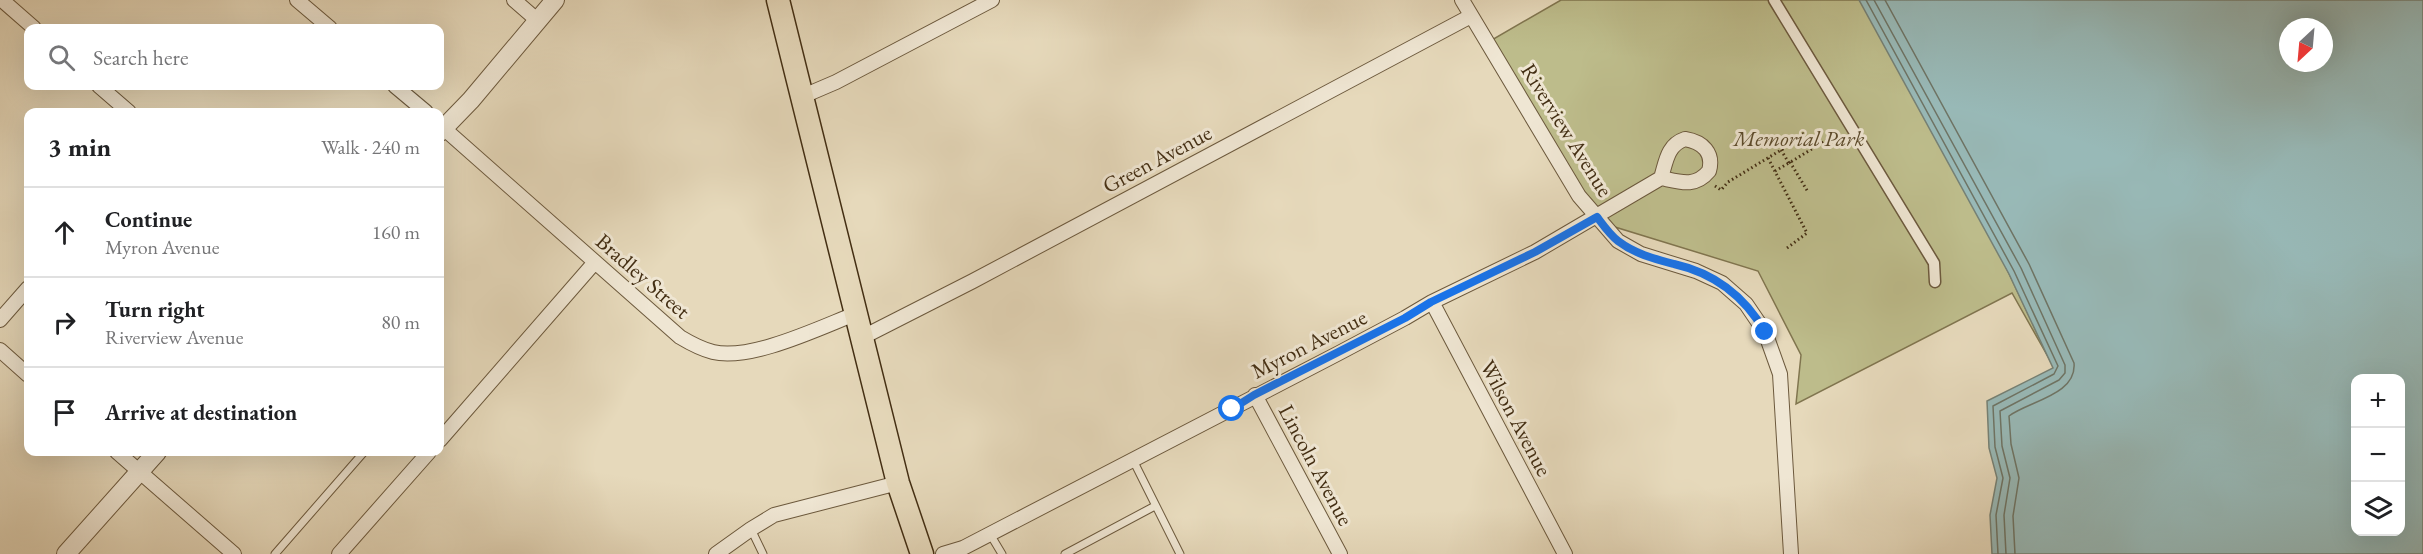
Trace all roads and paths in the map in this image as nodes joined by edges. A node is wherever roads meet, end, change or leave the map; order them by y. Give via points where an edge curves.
1 (1, 0) edge
2 (297, 0) edge
3 (514, 0) edge
4 (555, 0) edge
5 (777, 0) edge
6 (992, 0) edge
7 (1462, 0) edge
8 (1774, 0) edge
9 (1471, 16) junction
10 (537, 20) junction
11 (29, 24) edge
12 (325, 24) edge
13 (104, 90) edge
14 (400, 90) edge
15 (801, 97) junction
16 (124, 108) edge
17 (421, 108) edge
18 (444, 125) edge
19 (1851, 125) junction
20 (444, 131) edge
21 (1786, 147) dead end
22 (1781, 150) junction
23 (1768, 158) junction
24 (1790, 163) junction
25 (1775, 171) junction
26 (1661, 178) junction
27 (1703, 178) junction
28 (1808, 192) dead end
29 (1597, 217) junction
30 (1787, 248) dead end
31 (595, 262) junction
32 (1935, 282) dead end
33 (24, 293) edge
34 (1431, 302) junction
35 (855, 314) junction
36 (0, 320) edge
37 (861, 338) junction
38 (0, 350) edge
39 (24, 371) edge
40 (1254, 395) junction
41 (444, 435) edge
42 (122, 456) edge
43 (153, 456) edge
44 (361, 456) edge
45 (425, 456) edge
46 (1133, 460) junction
47 (140, 471) junction
48 (898, 483) junction
49 (1155, 506) junction
50 (751, 529) junction
51 (990, 534) junction
52 (66, 554) edge
53 (234, 554) edge
54 (275, 554) edge
55 (339, 554) edge
56 (716, 554) edge
57 (763, 554) edge
58 (904, 554) edge
59 (922, 554) edge
60 (943, 554) edge
61 (1002, 554) edge
62 (1065, 554) edge
63 (1180, 554) edge
64 (1340, 554) edge
65 (1565, 554) edge
66 (1791, 554) edge

1 - 11 street
2 - 12 street
3 - 10 street
4 - 10 street
5 - 15 main road
6 - 15 street
7 - 9 street, Riverview Avenue
8 - 19 street
9 - 29 street, Riverview Avenue via 1579,196
9 - 37 street, Green Avenue
10 - 18 street via 471,100
13 - 16 street
14 - 17 street
15 - 35 main road
19 - 24 path
19 - 32 street via 1934,263
20 - 31 street, Bradley Street
21 - 22 path
22 - 23 path
22 - 24 path
23 - 25 path
23 - 27 path via 1721,190
24 - 25 path
24 - 28 path
25 - 30 path via 1808,233
26 - 27 street via 1687,183
26 - 27 street via 1670,149 1685,139 1696,141 1710,155
26 - 29 street, Myron Avenue
29 - 34 street, Myron Avenue
29 - 66 street, Riverview Avenue via 1618,241 1641,254 1696,271 1722,284 1746,304 1765,332 1780,374
31 - 35 street, Bradley Street via 680,336 694,346 714,352 770,346
31 - 41 street
33 - 36 street
34 - 40 street, Myron Avenue
34 - 65 street, Wilson Avenue
35 - 37 main road
37 - 48 main road
38 - 39 street
40 - 46 street, Myron Avenue
40 - 64 street, Lincoln Avenue
42 - 47 street
43 - 47 street
44 - 54 lane
45 - 55 street
46 - 49 lane
46 - 51 street, Myron Avenue
47 - 52 street
47 - 53 street
48 - 50 street via 788,510
48 - 58 main road
48 - 59 main road
49 - 62 lane
49 - 63 lane
50 - 56 street
50 - 57 lane
51 - 60 street, Myron Avenue
51 - 61 lane

